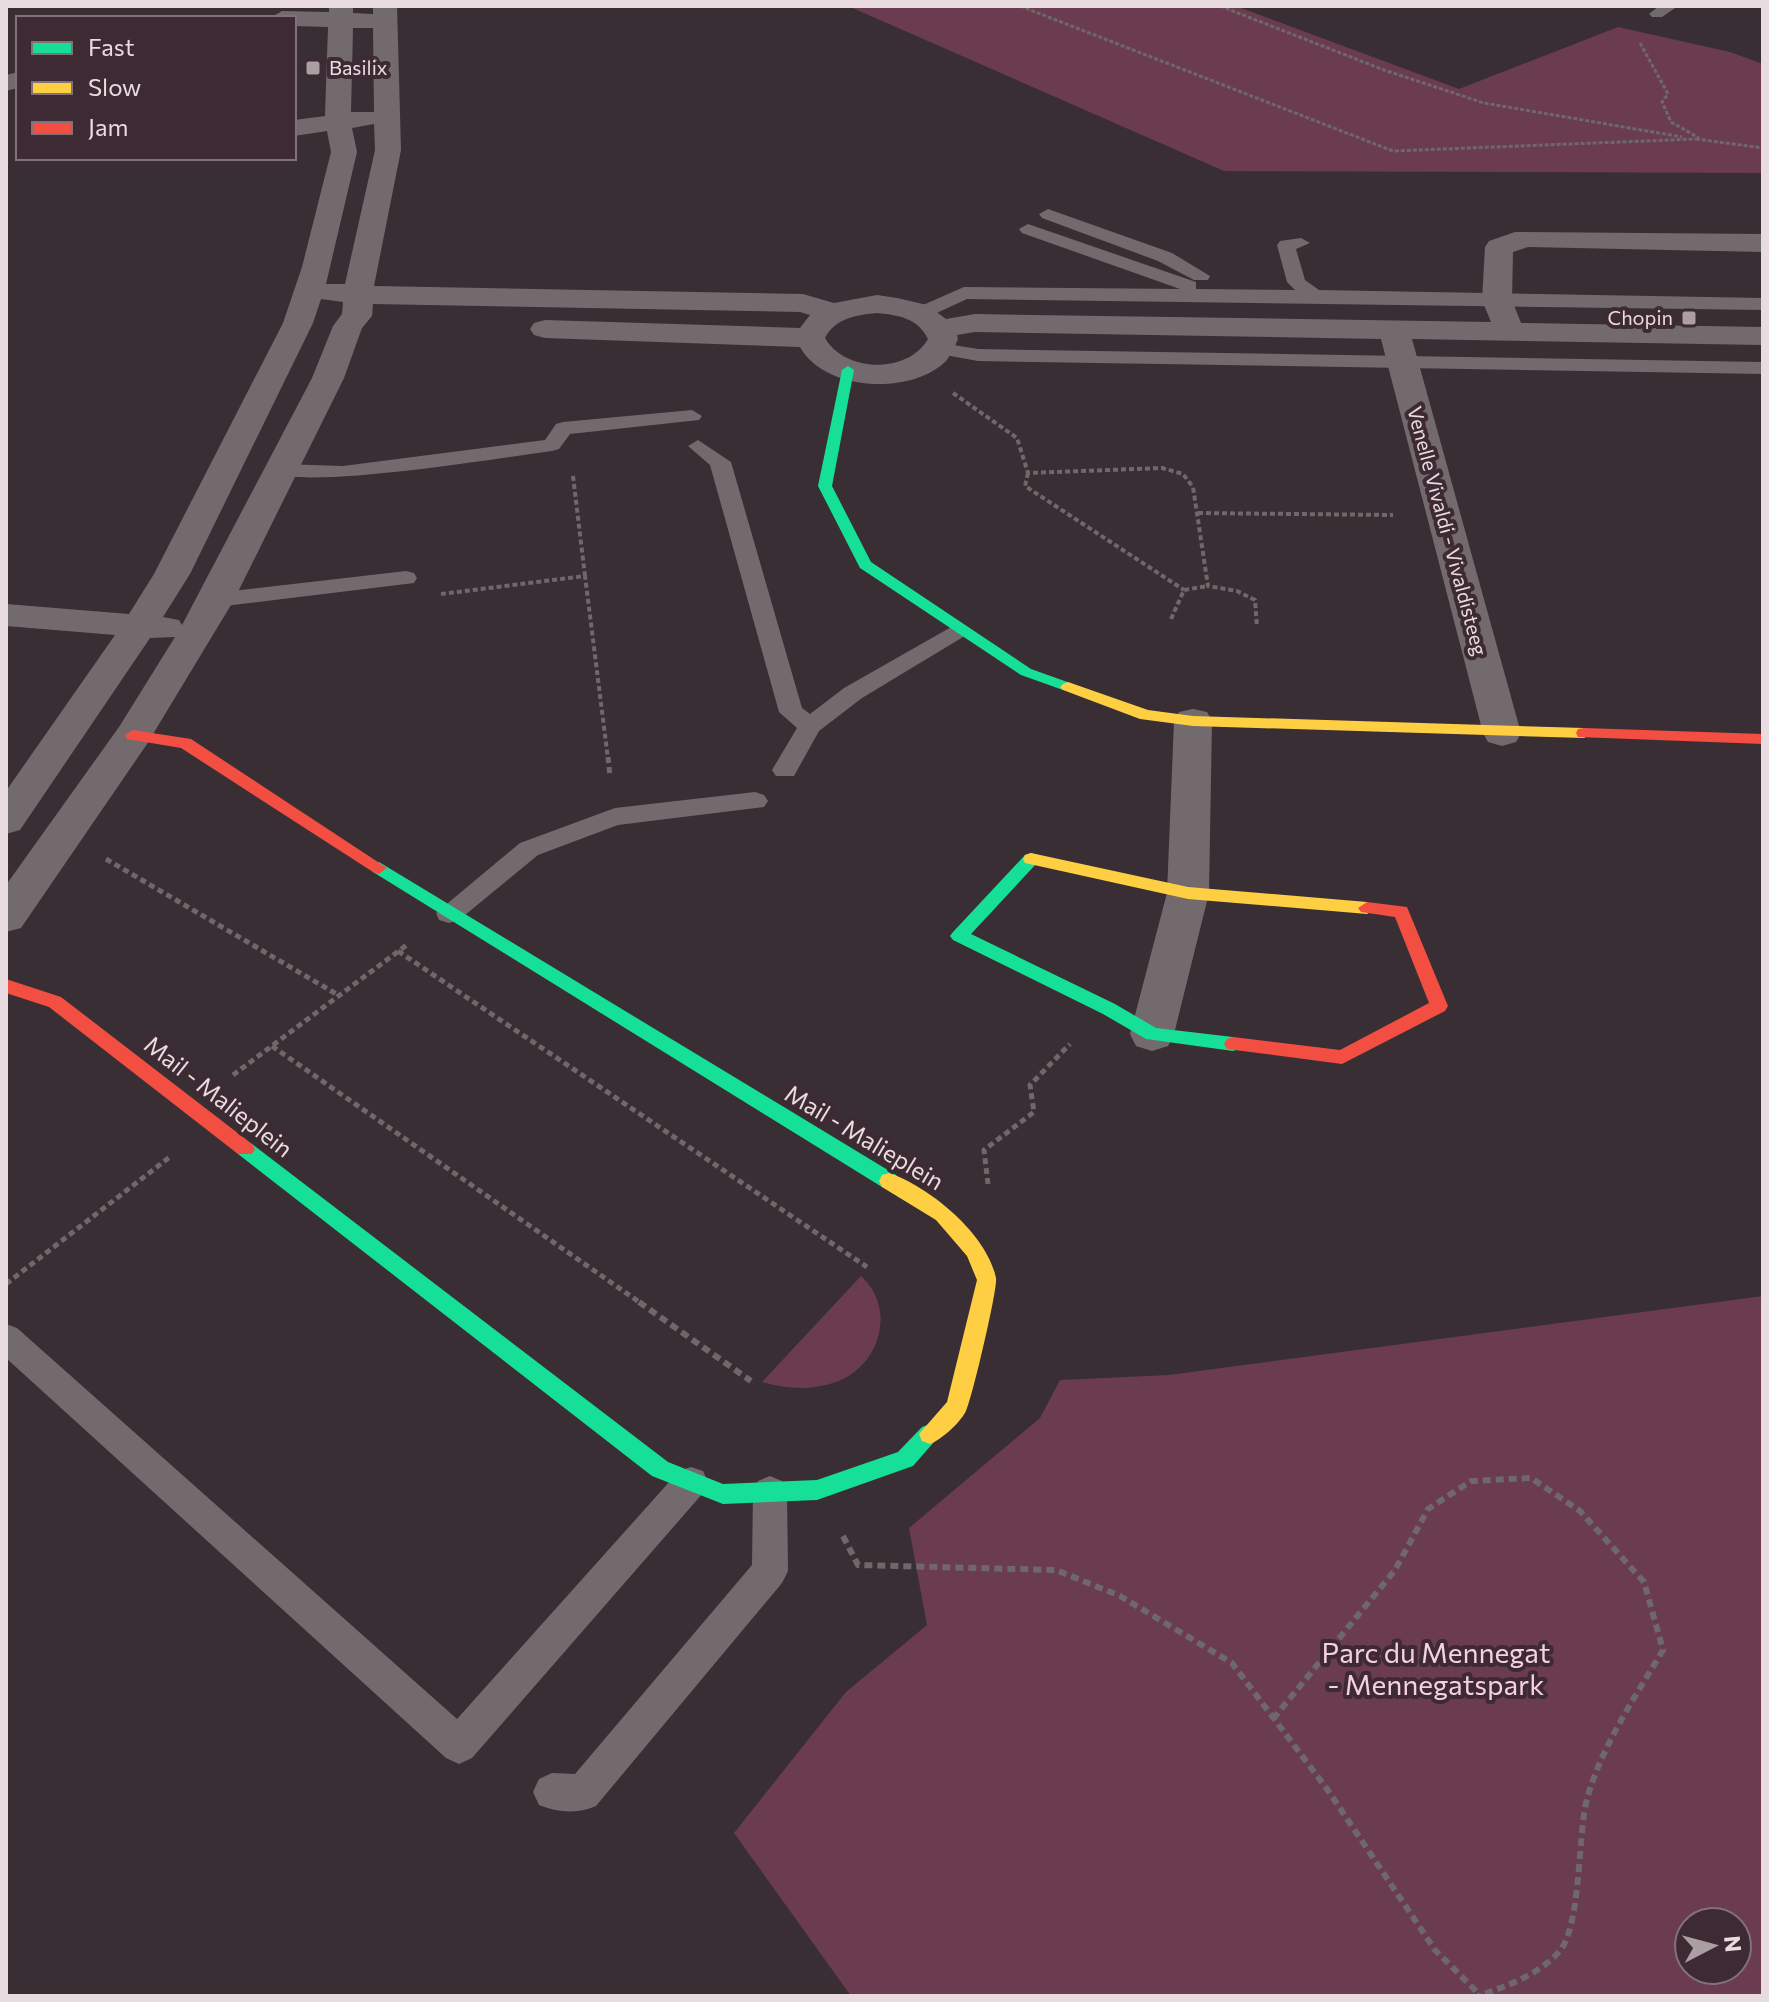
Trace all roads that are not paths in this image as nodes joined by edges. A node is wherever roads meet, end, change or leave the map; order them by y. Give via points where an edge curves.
1 (342, 12) edge
2 (386, 13) edge
3 (296, 17) edge
4 (390, 113) junction
5 (338, 123) junction
6 (296, 128) edge
7 (1048, 214) dead end
8 (1028, 229) dead end
9 (1301, 243) dead end
10 (1763, 243) edge
11 (1217, 295) junction
12 (1315, 296) junction
13 (1498, 302) junction
14 (1763, 304) edge
15 (303, 310) junction
16 (834, 313) junction
17 (369, 318) junction
18 (1222, 326) junction
19 (1510, 332) junction
20 (1763, 336) edge
21 (810, 338) junction
22 (930, 339) junction
23 (1398, 345) junction
24 (1763, 368) edge
25 (848, 370) junction
26 (692, 416) dead end
27 (698, 446) dead end
28 (282, 470) junction
29 (406, 578) dead end
30 (216, 600) junction
31 (6, 615) edge
32 (139, 626) junction
33 (196, 631) junction
34 (961, 631) junction
35 (1193, 721) junction
36 (810, 726) junction
37 (1502, 733) junction
38 (133, 735) junction
39 (1763, 739) edge
40 (785, 770) dead end
41 (755, 801) dead end
42 (6, 820) edge
43 (1188, 893) junction
44 (449, 913) junction
45 (6, 917) edge
46 (6, 986) edge
47 (1152, 1034) junction
48 (6, 1338) edge
49 (691, 1482) junction
50 (770, 1492) junction
51 (552, 1792) dead end

1 - 2 street
1 - 3 street
1 - 5 street
2 - 4 street
4 - 5 street
4 - 17 street
5 - 6 street
5 - 15 street via 344,152
7 - 11 lane via 1165,257 1201,276
8 - 11 lane
9 - 12 lane via 1286,245 1292,270 1296,282
10 - 13 street via 1525,238 1499,247
11 - 12 lane
11 - 18 street
11 - 22 lane via 964,293
12 - 13 lane
13 - 14 lane
13 - 19 street
15 - 17 street via 315,328
15 - 32 street via 172,574
16 - 17 street via 803,303 416,298
16 - 21 street via 813,328
16 - 22 street via 877,304
17 - 21 street
17 - 28 street via 328,378
18 - 22 street via 975,323
18 - 23 street
19 - 20 street
19 - 23 street
21 - 25 street via 813,351
22 - 23 lane via 978,355
22 - 25 street via 870,373
23 - 24 lane
23 - 37 street, Venelle Vivaldi - Vivaldisteeg
25 - 34 street via 825,486 865,565
26 - 28 lane via 563,428 552,445 343,472
27 - 36 lane via 720,462 791,712
28 - 30 street
29 - 30 lane
30 - 33 street
31 - 32 street
32 - 33 street
32 - 42 street
33 - 38 street
34 - 35 street via 1026,672 1146,715
34 - 36 lane via 853,693
35 - 37 street
35 - 43 street
36 - 40 lane
37 - 39 street
38 - 44 street, Mail - Malieplein via 185,743
38 - 45 street
41 - 44 lane via 615,817 529,849
43 - 47 street
43 - 47 street via 1031,859 959,936
43 - 47 street via 1401,911 1439,1006 1342,1057
44 - 50 street, Mail - Malieplein via 943,1214 975,1251 987,1280 957,1407 905,1459 817,1490
46 - 49 street, Mail - Malieplein via 55,1002 660,1469
48 - 49 lane via 459,1745
49 - 50 street, Mail - Malieplein via 723,1494
50 - 51 lane via 770,1571 583,1793

